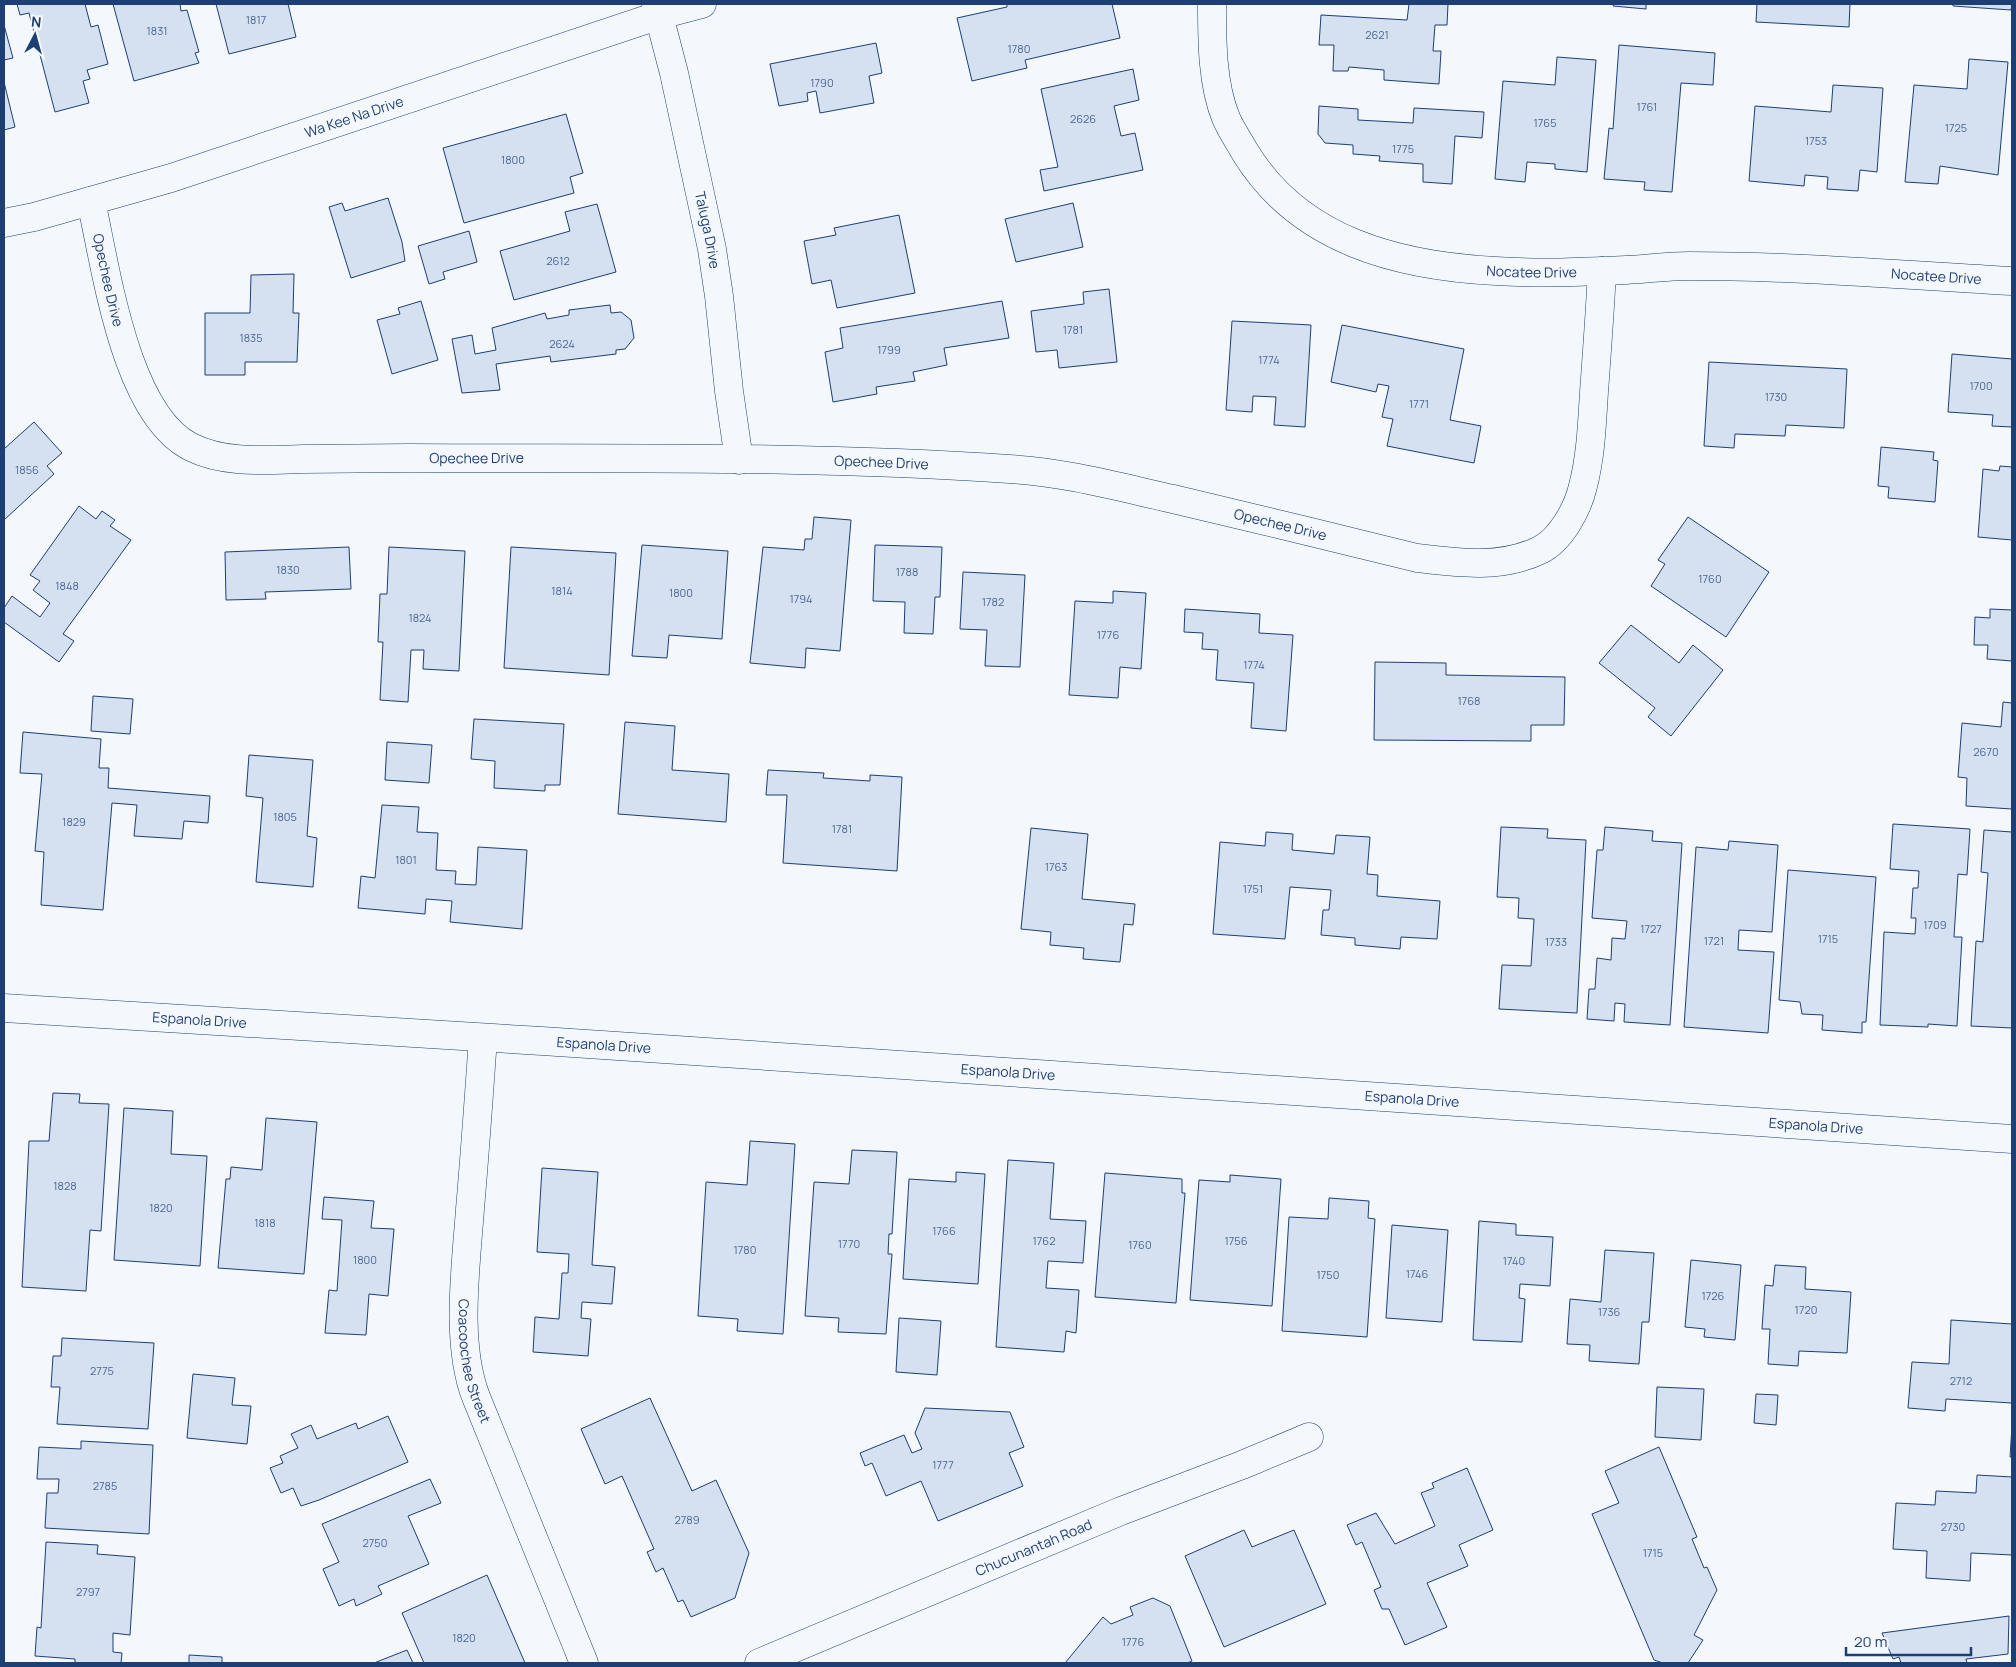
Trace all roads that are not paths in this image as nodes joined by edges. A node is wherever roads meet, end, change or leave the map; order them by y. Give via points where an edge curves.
1 (702, 4) edge
2 (1212, 4) edge
3 (658, 9) edge
4 (91, 201) junction
5 (4, 223) edge
6 (1602, 271) junction
7 (2012, 281) edge
8 (740, 460) junction
9 (4, 1008) edge
10 (483, 1038) junction
11 (2012, 1139) edge
12 (1309, 1437) dead end
13 (584, 1663) edge
14 (759, 1663) edge

1 - 3 street, Wa Kee Na Drive
2 - 6 street, Nocatee Drive via 1214,61 1226,119 1256,169 1294,210 1351,242 1399,259 1496,272
3 - 4 street, Wa Kee Na Drive via 171,178
3 - 8 street, Taluga Drive via 712,249
4 - 5 street, Wa Kee Na Drive
4 - 8 street, Opechee Drive via 136,380 158,420 190,447 210,455 266,460
6 - 7 street, Nocatee Drive via 1684,266 1763,267
6 - 8 street, Opechee Drive via 1593,412 1583,488 1572,514 1556,536 1542,550 1521,558 1469,564 1417,558 1050,473 867,461
9 - 10 street, Espanola Drive
10 - 11 street, Espanola Drive
10 - 13 street, Coacoochee Street via 464,1305 469,1381
12 - 14 street, Chucunantah Road via 1121,1511

